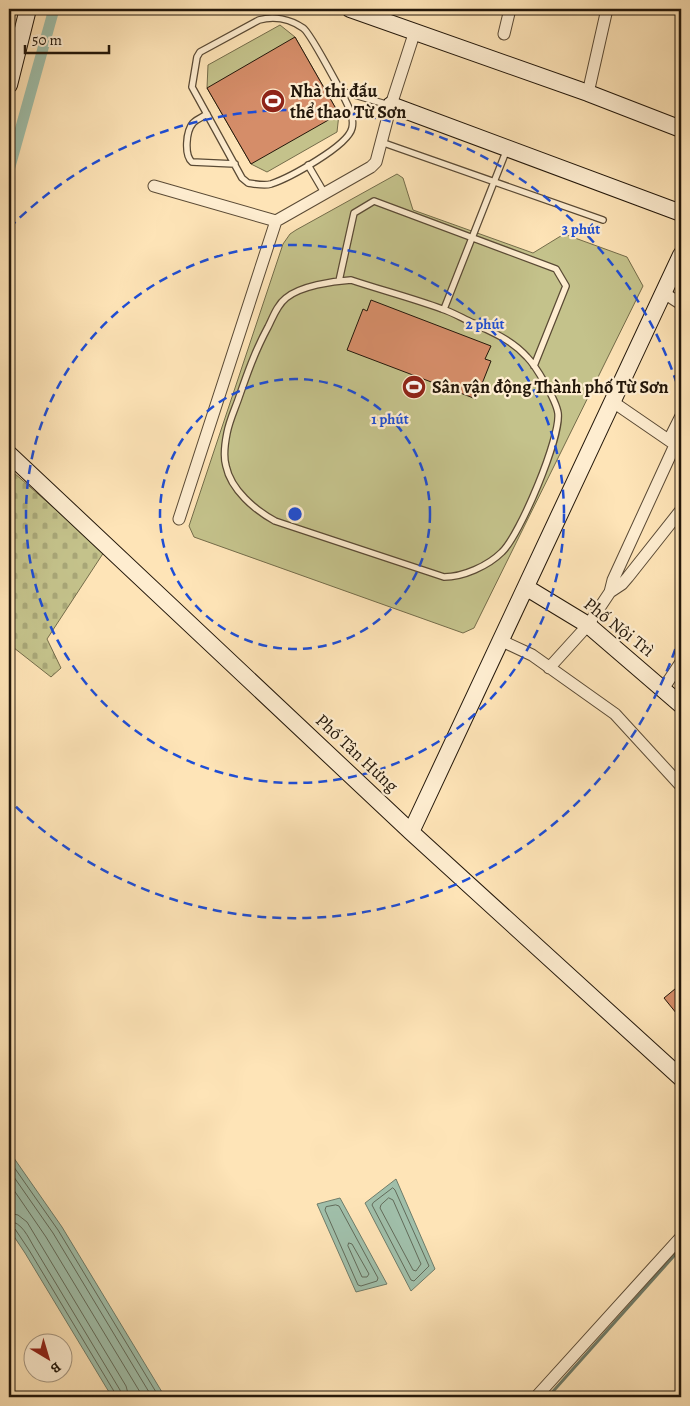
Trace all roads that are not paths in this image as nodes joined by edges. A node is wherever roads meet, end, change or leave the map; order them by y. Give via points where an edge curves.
1 (28, 9) edge
2 (350, 9) edge
3 (510, 9) edge
4 (607, 9) edge
5 (415, 32) junction
6 (504, 34) dead end
7 (9, 85) edge
8 (341, 91) junction
9 (588, 93) junction
10 (391, 105) junction
11 (207, 114) junction
12 (681, 129) edge
13 (381, 142) junction
14 (508, 147) junction
15 (235, 164) junction
16 (308, 165) junction
17 (494, 182) junction
18 (154, 186) dead end
19 (325, 194) junction
20 (681, 213) edge
21 (603, 220) dead end
22 (276, 221) junction
23 (472, 238) junction
24 (681, 255) edge
25 (339, 281) junction
26 (664, 293) junction
27 (681, 304) edge
28 (444, 309) junction
29 (534, 366) junction
30 (613, 402) junction
31 (681, 416) edge
32 (675, 445) edge
33 (9, 454) edge
34 (681, 510) edge
35 (179, 519) dead end
36 (527, 588) junction
37 (610, 592) junction
38 (588, 625) junction
39 (502, 641) junction
40 (681, 662) edge
41 (549, 668) junction
42 (663, 689) junction
43 (681, 705) edge
44 (681, 786) edge
45 (411, 832) junction
46 (681, 1078) edge
47 (681, 1237) edge
48 (536, 1397) edge

1 - 7 street
2 - 5 street
3 - 6 street
4 - 9 street
5 - 9 street
5 - 10 street
8 - 10 lane
8 - 11 lane via 305,29 283,19 269,17 200,52 192,87
8 - 16 lane via 352,116 349,135 340,146
9 - 12 street
10 - 13 street
10 - 14 street
11 - 15 lane
11 - 15 lane via 190,128 186,151 190,160
13 - 17 lane
13 - 19 street via 376,162 371,167
14 - 17 lane
14 - 20 street
15 - 16 lane via 248,184 270,184
16 - 19 lane
17 - 21 lane
17 - 23 lane
18 - 22 street
19 - 22 street
22 - 35 street
23 - 25 lane via 374,201 354,213
23 - 28 lane
23 - 29 lane via 556,269 566,286
24 - 26 street
25 - 28 lane via 351,280
25 - 29 lane via 287,297 277,308 253,355 227,432 224,451 229,476 250,504 275,521 444,577 461,575 483,565 503,552 515,532 556,434 558,412
26 - 27 street
26 - 30 street
28 - 29 lane via 506,339
30 - 32 street
30 - 36 street
31 - 32 street
32 - 37 street
33 - 45 street, Phố Tân Hưng
34 - 37 street via 622,584
36 - 38 street, Phố Nội Trì
36 - 39 street
37 - 38 street
38 - 41 street
38 - 42 street, Phố Nội Trì
39 - 41 street via 532,655
39 - 45 street
40 - 42 street
41 - 44 street via 615,714
42 - 43 street, Phố Nội Trì
45 - 46 street, Phố Tân Hưng
47 - 48 street

